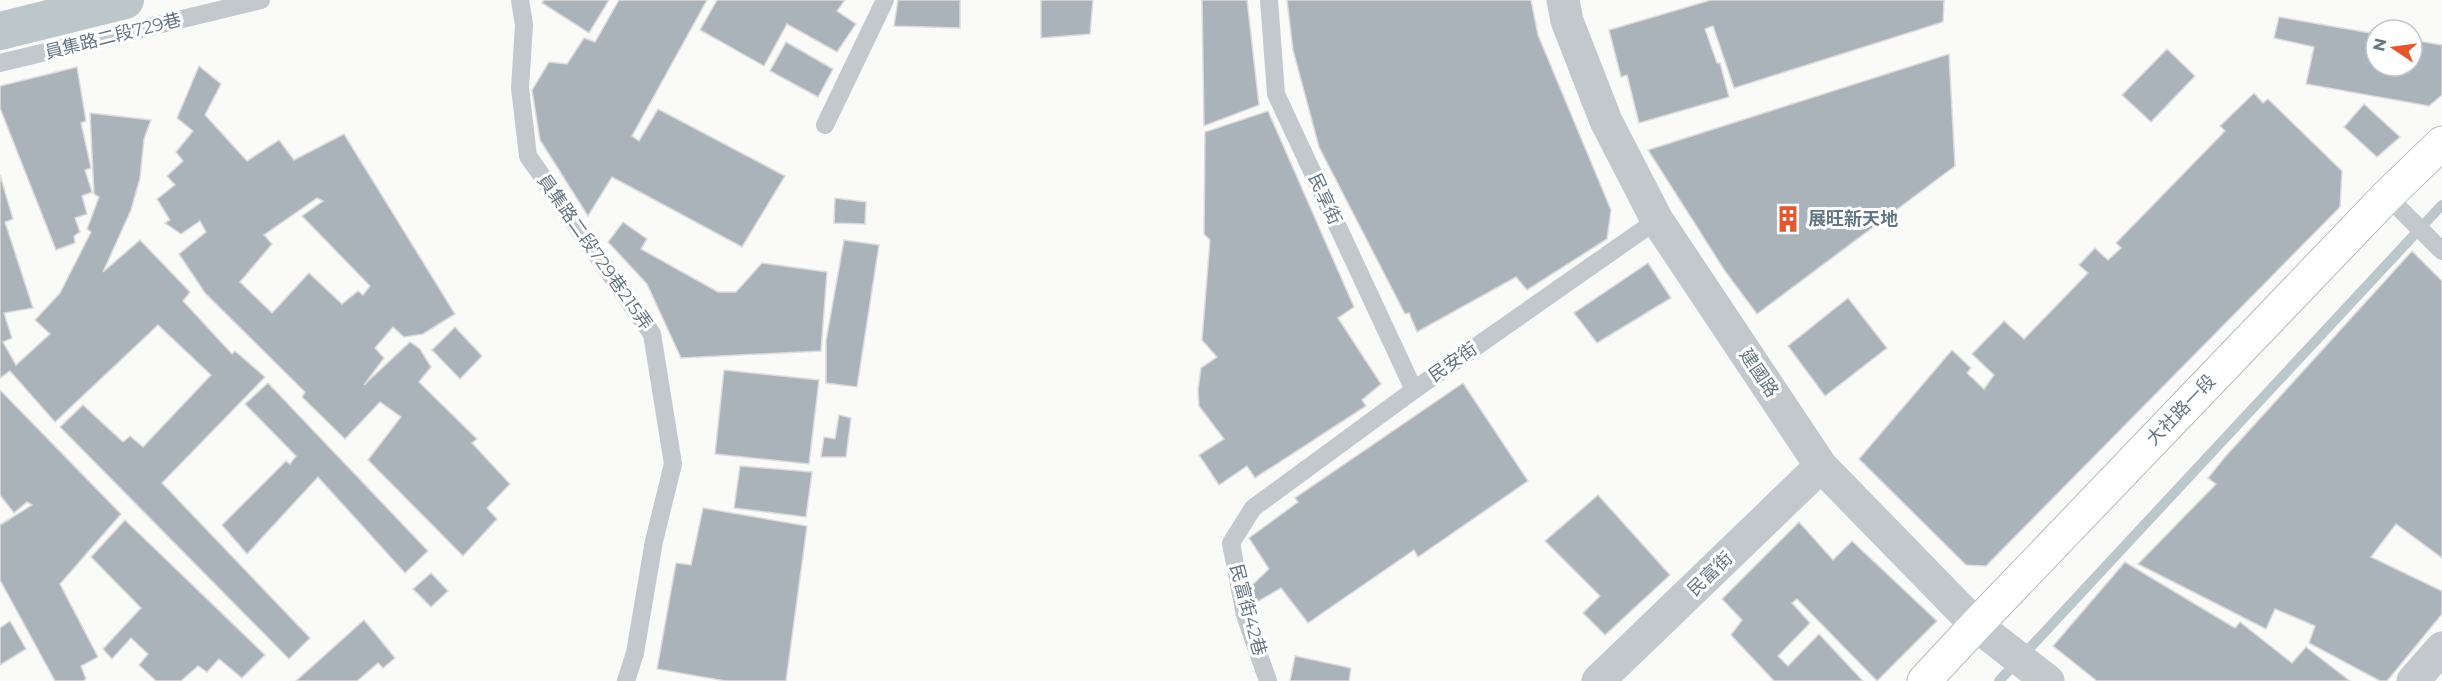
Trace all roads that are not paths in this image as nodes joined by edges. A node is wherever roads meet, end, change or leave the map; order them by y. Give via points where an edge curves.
1 (261, 0) edge
2 (520, 0) edge
3 (885, 0) edge
4 (1269, 0) edge
5 (1563, 0) edge
6 (0, 63) edge
7 (825, 125) dead end
8 (2442, 143) edge
9 (2387, 196) junction
10 (1657, 220) junction
11 (2442, 251) edge
12 (1413, 390) junction
13 (1821, 466) junction
14 (1253, 508) joint
15 (1976, 624) junction
16 (2442, 648) edge
17 (626, 681) edge
18 (1268, 681) edge
19 (1598, 681) edge
20 (1924, 681) edge
21 (2048, 681) edge
22 (2413, 681) edge

1 - 6 lane, 員集路二段729巷
2 - 17 lane, 員集路二段729巷215弄 via 524,25 520,88 528,156 652,334 673,464 654,541 635,654
3 - 7 lane
4 - 12 lane, 民享街 via 1276,94
5 - 10 street, 建國路 via 1567,21 1606,121
8 - 9 street, 大社路一段
9 - 11 lane
9 - 15 street, 大社路一段
10 - 12 lane, 民安街
10 - 13 street, 建國路
12 - 14 lane, 民安街
13 - 15 street, 建國路
13 - 19 street, 民富街
14 - 18 lane, 民富街42巷 via 1231,543 1245,615
15 - 20 street, 大社路一段
15 - 21 street, 建國路
16 - 22 street

